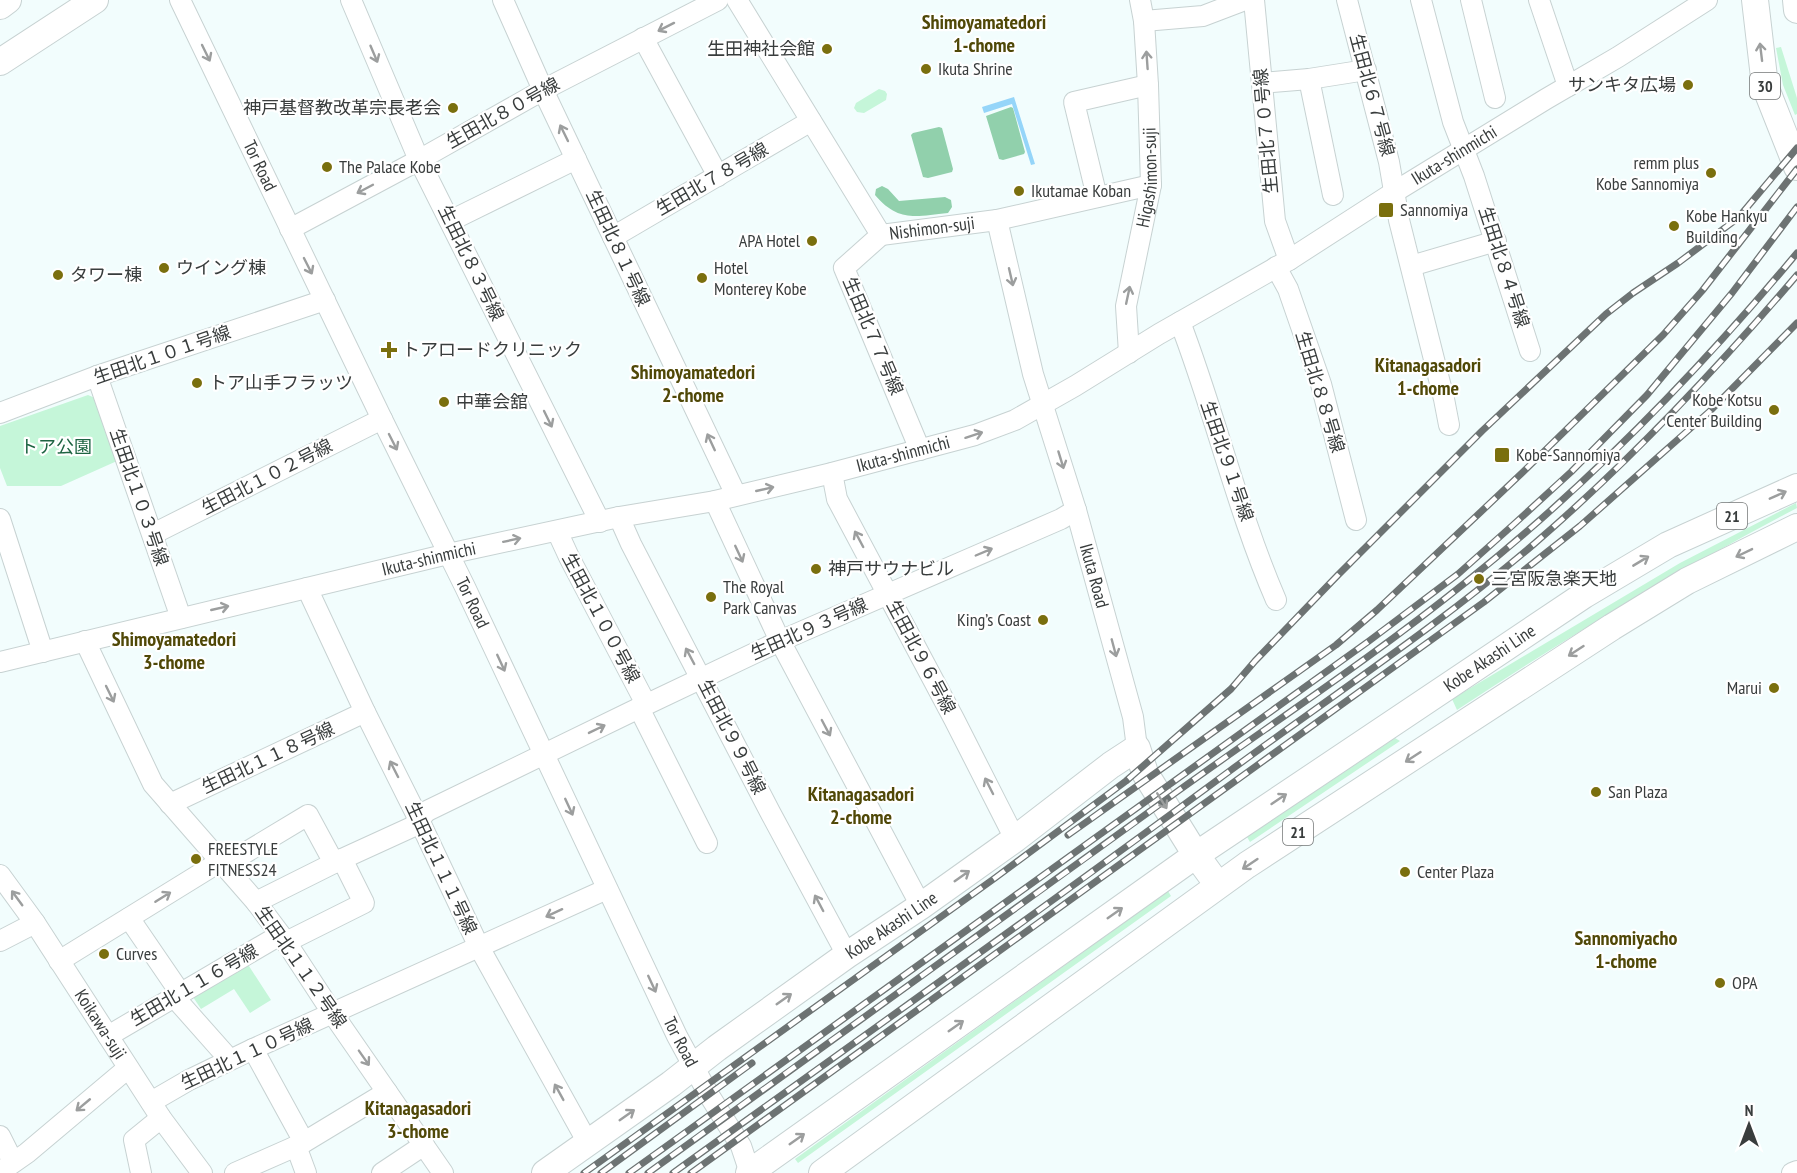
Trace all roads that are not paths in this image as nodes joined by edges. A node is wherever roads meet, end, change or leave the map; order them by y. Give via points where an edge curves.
1 (8, 0) edge
2 (95, 0) edge
3 (180, 0) edge
4 (351, 0) edge
5 (503, 0) edge
6 (718, 0) edge
7 (737, 0) edge
8 (1140, 0) edge
9 (1245, 0) edge
10 (1254, 0) edge
11 (1347, 0) edge
12 (1421, 0) edge
13 (1471, 0) edge
14 (1539, 0) edge
15 (1707, 0) edge
16 (1755, 0) edge
17 (1796, 0) edge
18 (0, 6) edge
19 (1797, 10) edge
20 (1144, 21) junction
21 (643, 38) junction
22 (0, 62) edge
23 (1366, 70) junction
24 (1309, 79) junction
25 (1262, 83) junction
26 (1148, 85) junction
27 (1568, 86) junction
28 (543, 90) junction
29 (1495, 98) dead end
30 (811, 121) junction
31 (1464, 149) junction
32 (576, 159) junction
33 (419, 160) junction
34 (1797, 167) edge
35 (718, 176) junction
36 (1151, 184) junction
37 (1395, 191) junction
38 (1333, 195) dead end
39 (1098, 197) junction
40 (997, 220) junction
41 (450, 221) junction
42 (290, 229) junction
43 (880, 236) junction
44 (613, 237) junction
45 (1496, 242) junction
46 (1282, 264) junction
47 (1411, 266) junction
48 (326, 300) junction
49 (1180, 322) junction
50 (1530, 351) dead end
51 (1129, 353) junction
52 (97, 376) junction
53 (1043, 405) junction
54 (0, 413) edge
55 (382, 419) junction
56 (1449, 425) dead end
57 (920, 450) junction
58 (832, 473) junction
59 (1797, 486) edge
60 (736, 495) junction
61 (714, 501) junction
62 (1076, 510) junction
63 (619, 517) junction
64 (0, 519) edge
65 (1356, 520) dead end
66 (600, 522) junction
67 (1797, 527) edge
68 (557, 531) junction
69 (153, 534) junction
70 (448, 554) junction
71 (306, 588) junction
72 (887, 594) junction
73 (1276, 600) dead end
74 (181, 618) junction
75 (85, 640) junction
76 (780, 641) junction
77 (43, 652) junction
78 (0, 662) edge
79 (702, 679) junction
80 (643, 706) junction
81 (365, 712) junction
82 (1137, 748) junction
83 (544, 754) junction
84 (170, 804) junction
85 (419, 820) junction
86 (1015, 839) junction
87 (707, 843) dead end
88 (1196, 855) junction
89 (338, 861) junction
90 (223, 863) junction
91 (0, 875) edge
92 (1218, 885) junction
93 (607, 889) junction
94 (256, 902) junction
95 (921, 906) junction
96 (129, 918) junction
97 (35, 923) junction
98 (283, 938) junction
99 (0, 941) edge
100 (479, 947) junction
101 (847, 955) junction
102 (59, 961) junction
103 (178, 996) junction
104 (333, 1014) junction
105 (108, 1036) junction
106 (253, 1049) junction
107 (230, 1060) junction
108 (693, 1067) junction
109 (128, 1068) junction
110 (387, 1092) junction
111 (156, 1110) junction
112 (0, 1136) edge
113 (588, 1143) junction
114 (300, 1144) junction
115 (424, 1145) junction
116 (6, 1167) edge
117 (1797, 1171) edge
118 (141, 1173) edge
119 (202, 1173) edge
120 (235, 1173) edge
121 (306, 1173) edge
122 (382, 1173) edge
123 (443, 1173) edge
124 (545, 1173) edge
125 (750, 1173) edge
126 (822, 1173) edge
127 (1792, 1173) edge

1 - 18 main road
2 - 22 main road
3 -> 42 street, Tor Road
4 -> 33 street, 生田北８３号線
5 - 28 street, 生田北８１号線
6 -> 21 street, 生田北８０号線
7 - 30 street, Nishimon-suji
8 - 20 street, Higashimon-suji
9 - 20 street via 1203,16
10 - 25 street, 生田北７０号線
11 - 23 street, 生田北６７号線
12 - 31 street, 生田北８４号線 via 1453,122
13 - 29 street
14 - 27 street
15 - 27 street, Ikuta-shinmichi
34 -> 16 main road, 30 via 1765,86
17 - 19 main road
26 -> 20 street, Higashimon-suji
21 - 28 street, 生田北８０号線
21 - 35 street
23 - 24 street
23 - 37 street, 生田北６７号線
24 - 25 street
24 - 38 street
25 - 46 street, 生田北７０号線
26 - 36 street, Higashimon-suji
26 - 39 street via 1074,102
27 - 31 street, Ikuta-shinmichi
32 -> 28 street, 生田北８１号線
28 - 33 street, 生田北８０号線
30 - 35 street, 生田北７８号線
30 - 43 street, Nishimon-suji
31 - 37 street, Ikuta-shinmichi
31 - 45 street, 生田北８４号線
32 - 41 street
32 - 44 street, 生田北８１号線
33 - 41 street, 生田北８３号線
33 -> 42 street, 生田北８０号線
35 - 44 street, 生田北７８号線
36 - 39 street
51 -> 36 street, Higashimon-suji via 1126,306
37 - 46 street, Ikuta-shinmichi
37 - 47 street, 生田北６７号線
39 - 40 street
40 - 43 street, Nishimon-suji
40 -> 53 street, Nishimon-suji
41 -> 66 street, 生田北８３号線
42 -> 48 street, Tor Road
43 - 57 street, 生田北７７号線 via 844,268
60 -> 44 street, 生田北８１号線
45 - 47 street
45 - 50 street, 生田北８４号線
46 - 49 street, Ikuta-shinmichi
46 - 65 street, 生田北８８号線 via 1321,384
47 - 56 street, 生田北６７号線
48 - 52 street, 生田北１０１号線
48 - 55 street, Tor Road
49 - 51 street, Ikuta-shinmichi
49 - 73 street, 生田北９１号線
51 - 53 street, Ikuta-shinmichi
52 - 54 street, 生田北１０１号線
52 - 69 street, 生田北１０３号線
57 -> 53 street, Ikuta-shinmichi via 975,435
53 -> 62 street, Ikuta Road
55 - 69 street, 生田北１０２号線
55 -> 70 street, Tor Road
57 - 58 street, Ikuta-shinmichi
60 -> 58 street, Ikuta-shinmichi
72 -> 58 street, 生田北９６号線 via 837,499
88 -> 59 main road, Kobe Akashi Line / 21 via 1584,595 1668,545
60 - 61 street, Ikuta-shinmichi
61 - 63 street, Ikuta-shinmichi
61 -> 76 street
72 -> 62 street, 生田北９３号線
62 -> 82 street, Ikuta Road via 1133,717
63 - 66 street, Ikuta-shinmichi
79 -> 63 street, 生田北９９号線
64 - 77 street
66 - 68 street, Ikuta-shinmichi
67 -> 92 main road, 21 via 1687,581
70 -> 68 street, Ikuta-shinmichi
68 - 80 street, 生田北１００号線
69 - 74 street, 生田北１０３号線
70 - 71 street, Ikuta-shinmichi
70 -> 83 street, Tor Road
74 -> 71 street, Ikuta-shinmichi
71 - 81 street, 生田北１１１号線
72 - 76 street, 生田北９３号線
86 -> 72 street, 生田北９６号線
74 - 75 street, Ikuta-shinmichi
75 - 77 street, Ikuta-shinmichi
75 -> 84 street, 生田北１１２号線 via 153,784
76 - 79 street, 生田北９３号線
76 -> 95 street
77 - 78 street, Ikuta-shinmichi
79 - 80 street, 生田北９３号線
101 -> 79 street, 生田北９９号線
83 -> 80 street, 生田北９３号線
80 - 87 street, 生田北１００号線
81 - 84 street, 生田北１１８号線
85 -> 81 street, 生田北１１１号線
82 - 86 main road, Kobe Akashi Line
82 -> 88 main road via 1144,773
83 - 85 street, 生田北９３号線 via 427,811
83 -> 93 street, Tor Road
84 - 90 street, 生田北１１２号線
85 - 89 street, 生田北９３号線 via 412,827
85 - 100 street, 生田北１１１号線
95 -> 86 main road, Kobe Akashi Line
88 - 92 main road
125 -> 88 main road, Kobe Akashi Line / 21
89 - 90 street via 308,815
89 - 94 street, 生田北９３号線
89 - 98 street, 生田北１１６号線 via 364,903
90 - 94 street, 生田北１１２号線
96 -> 90 street
97 -> 91 street, Koikawa-suji
92 - 126 main road, 21
93 -> 100 street, 生田北１１０号線
93 -> 108 street, Tor Road
94 - 98 street, 生田北１１２号線
95 - 101 main road, Kobe Akashi Line
96 - 102 street
96 - 103 street
97 - 99 street
97 - 102 street, Koikawa-suji
98 - 103 street, 生田北１１６号線
98 - 104 street, 生田北１１２号線
100 - 104 street, 生田北１１０号線
113 -> 100 street, 生田北１１１号線
108 -> 101 main road, Kobe Akashi Line
102 - 105 street, Koikawa-suji
103 - 105 street, 生田北１１６号線
103 - 107 street
104 - 106 street, 生田北１１０号線
104 -> 110 street, 生田北１１２号線
105 - 109 street, Koikawa-suji
106 - 107 street, 生田北１１０号線
106 - 114 street
107 - 111 street, 生田北１１０号線 via 189,1080
113 -> 108 main road, Kobe Akashi Line
108 - 125 street, Tor Road via 741,1146
109 - 111 street, Koikawa-suji
109 -> 116 street
110 - 114 street
110 - 115 street, 生田北１１２号線
111 - 118 street, 生田北１１０号線 via 134,1140
111 - 119 street, Koikawa-suji
112 - 116 street
113 - 124 main road, Kobe Akashi Line
114 - 120 street
114 - 121 street
115 - 122 street
115 - 123 street, 生田北１１２号線
117 - 127 street

